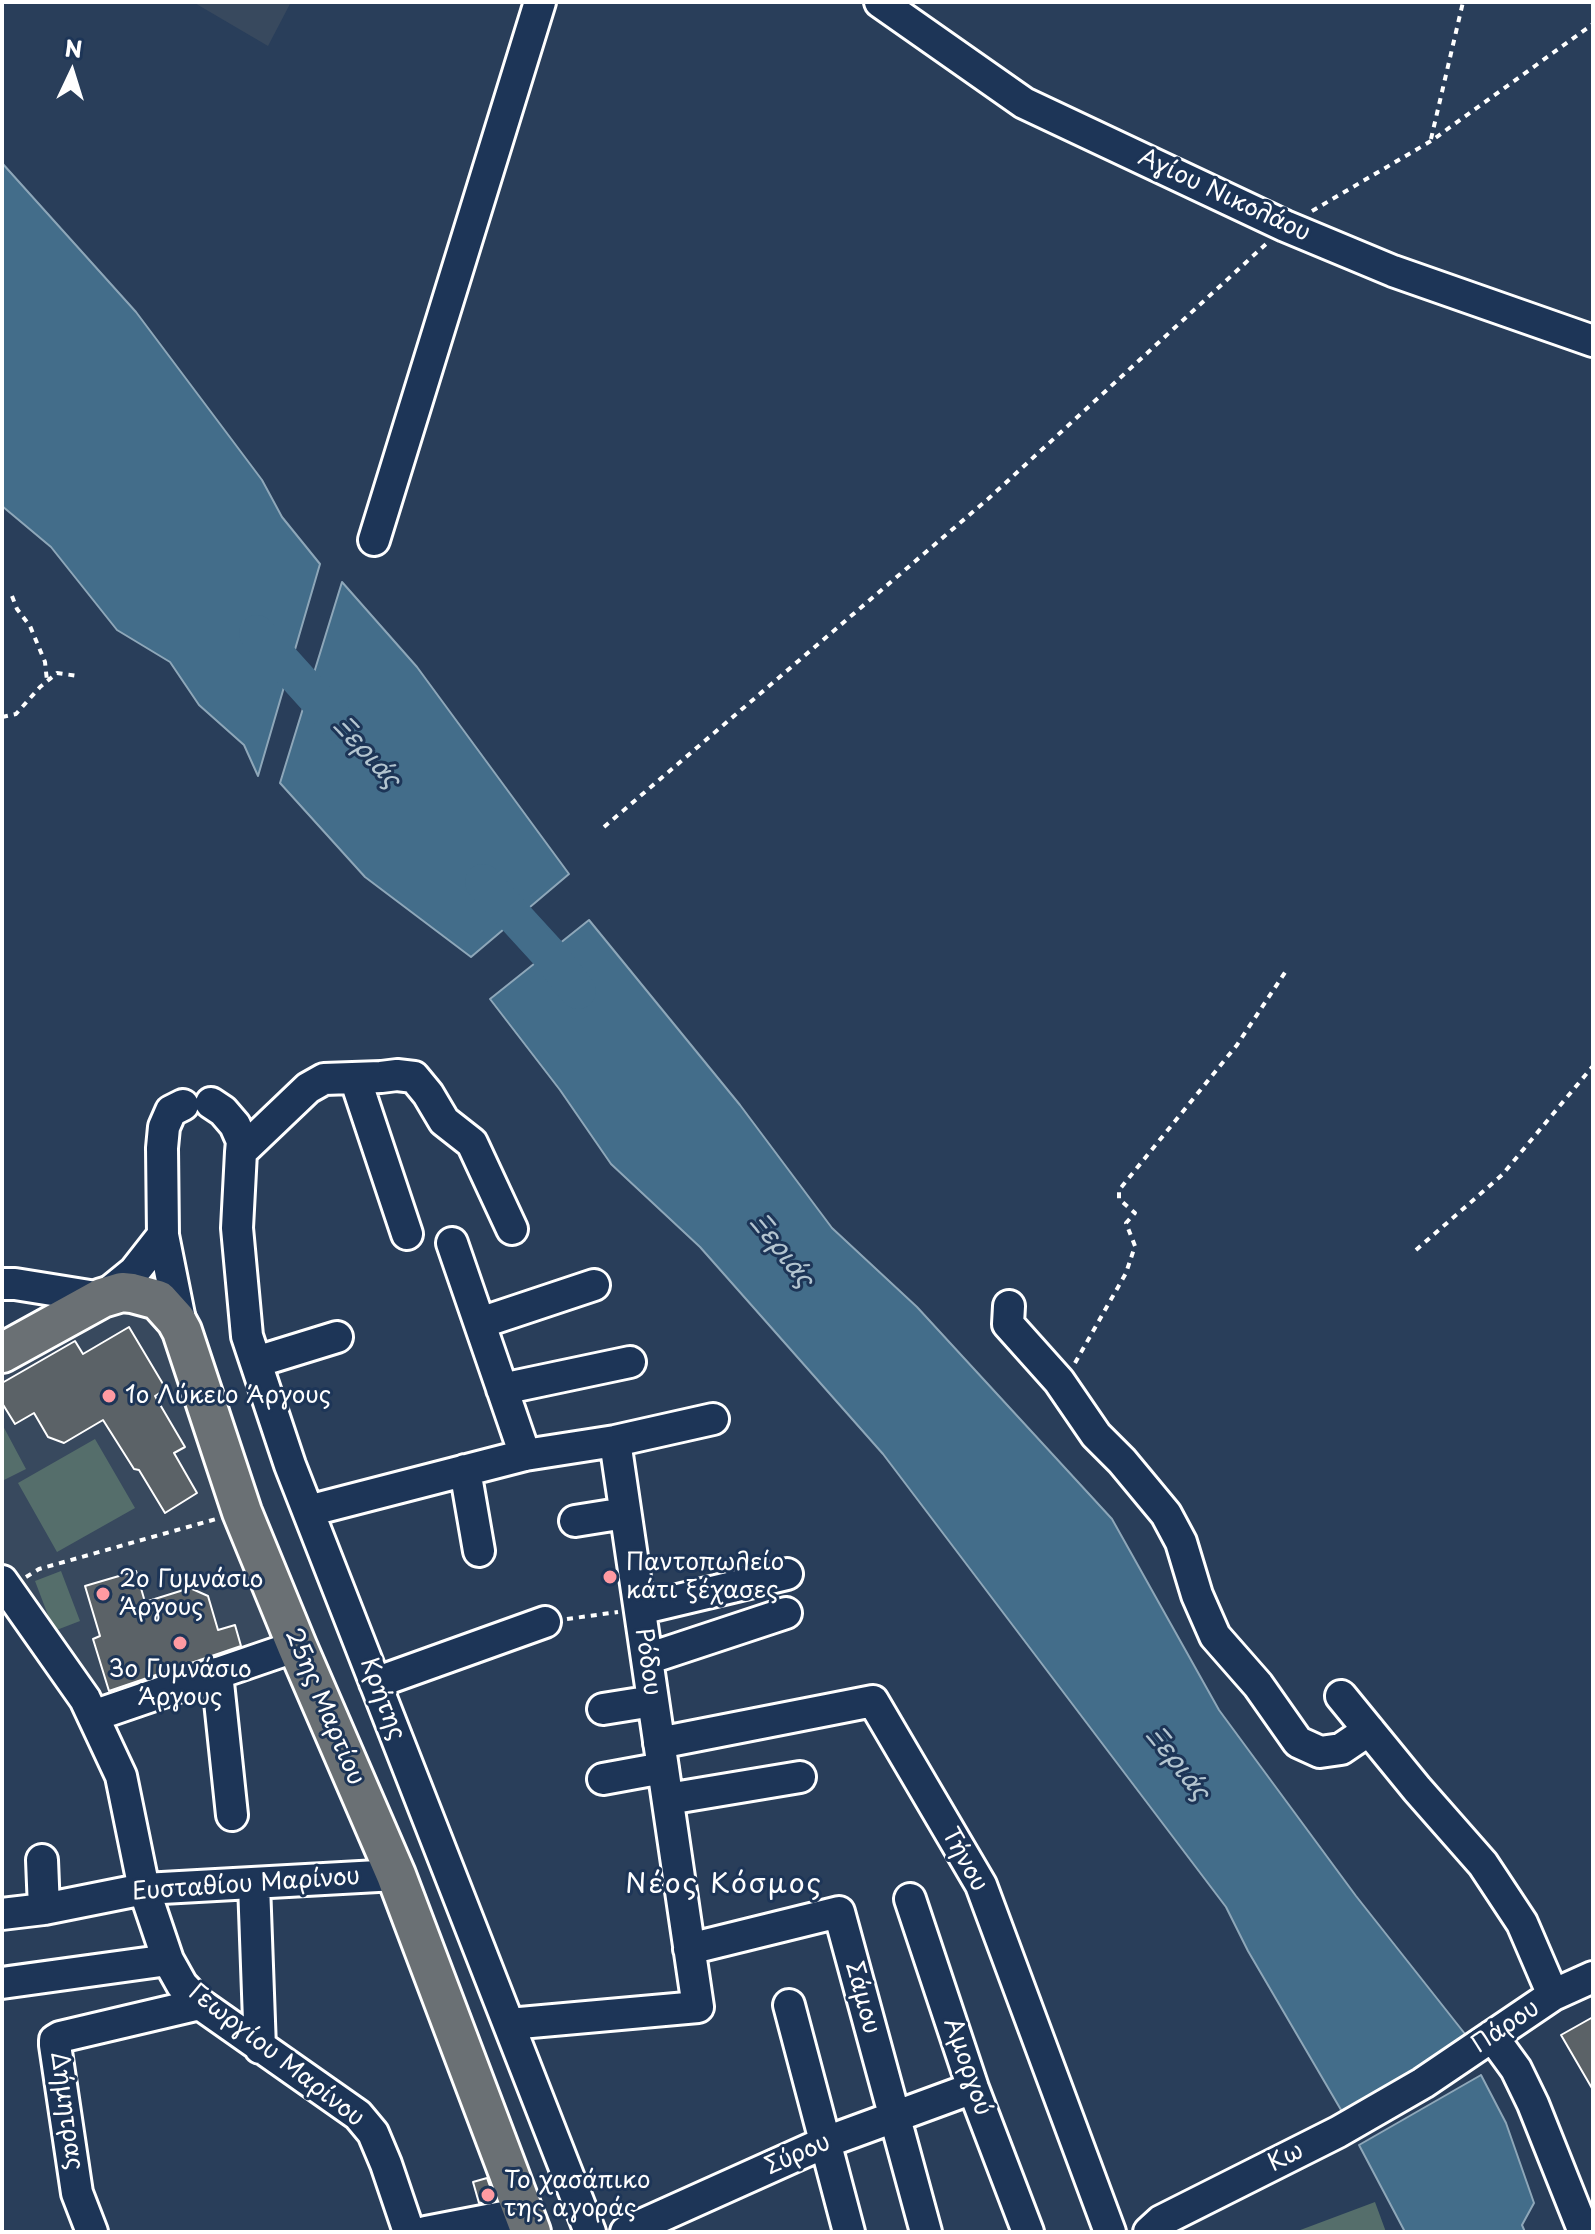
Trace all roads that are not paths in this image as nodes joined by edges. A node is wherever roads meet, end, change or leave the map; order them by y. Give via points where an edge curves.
1 (540, 2) edge
2 (880, 2) edge
3 (1593, 341) edge
4 (374, 540) dead end
5 (355, 1078) junction
6 (241, 1152) junction
7 (512, 1229) dead end
8 (407, 1234) dead end
9 (163, 1235) junction
10 (452, 1243) dead end
11 (2, 1284) edge
12 (594, 1285) dead end
13 (102, 1298) junction
14 (1009, 1306) dead end
15 (480, 1323) junction
16 (182, 1331) junction
17 (337, 1337) dead end
18 (2, 1353) edge
19 (256, 1362) junction
20 (630, 1362) dead end
21 (502, 1389) junction
22 (713, 1419) dead end
23 (615, 1441) junction
24 (525, 1455) junction
25 (465, 1470) junction
26 (308, 1511) junction
27 (625, 1513) junction
28 (575, 1521) dead end
29 (479, 1551) dead end
30 (787, 1574) dead end
31 (5, 1585) edge
32 (640, 1609) junction
33 (786, 1613) dead end
34 (545, 1622) road end
35 (297, 1646) junction
36 (647, 1659) junction
37 (217, 1673) junction
38 (375, 1683) junction
39 (1341, 1696) dead end
40 (653, 1701) junction
41 (603, 1709) dead end
42 (93, 1716) junction
43 (1369, 1730) junction
44 (661, 1756) junction
45 (800, 1777) dead end
46 (603, 1779) dead end
47 (668, 1799) junction
48 (232, 1815) dead end
49 (42, 1860) dead end
50 (396, 1875) junction
51 (254, 1884) junction
52 (144, 1889) junction
53 (910, 1899) dead end
54 (44, 1909) junction
55 (2, 1914) edge
56 (689, 1949) junction
57 (168, 1960) junction
58 (1591, 1982) edge
59 (2, 1983) edge
60 (1553, 1995) junction
61 (200, 2004) junction
62 (789, 2005) dead end
63 (509, 2024) junction
64 (1492, 2036) junction
65 (260, 2048) junction
66 (1423, 2083) joint
67 (973, 2088) junction
68 (894, 2117) junction
69 (826, 2142) junction
70 (528, 2223) edge
71 (1587, 2228) edge
72 (92, 2232) edge
73 (409, 2232) edge
74 (426, 2232) edge
75 (590, 2232) edge
76 (626, 2232) edge
77 (849, 2232) edge
78 (926, 2232) edge
79 (1028, 2232) edge
80 (1110, 2232) edge
81 (1149, 2232) edge

1 - 4 street
2 - 3 street, Αγίου Νικολάου via 1024,103 1285,226 1393,271
5 - 6 street via 324,1079 308,1088
5 - 7 street via 414,1077 444,1121 472,1143
5 - 8 street
6 - 9 street, Κρήτης via 235,1125 223,1111 197,1104 171,1111 162,1148
6 - 19 street, Κρήτης via 237,1228 247,1336
9 - 13 street via 134,1272
9 - 16 street, Κρήτης
10 - 15 street
11 - 13 street
12 - 15 street
13 - 16 main road, 25ης Μαρτίου via 122,1292 158,1300
13 - 18 main road, 25ης Μαρτίου
14 - 43 street via 1008,1324 1166,1514 1215,1636 1298,1742 1320,1752 1341,1749
15 - 21 street
16 - 35 main road, 25ης Μαρτίου via 242,1512
17 - 19 street
19 - 26 street, Κρήτης
20 - 21 street
21 - 24 street
22 - 23 street
23 - 24 street
23 - 27 street, Ρόδου
24 - 25 street
25 - 26 street
25 - 29 street
26 - 38 street, Κρήτης
27 - 28 street
27 - 32 street, Ρόδου
30 - 32 street
31 - 42 street, Γεωργίου Μαρίνου
32 - 36 street, Ρόδου
33 - 36 street
34 - 38 street
35 - 37 street
35 - 50 main road, 25ης Μαρτίου
36 - 40 street, Ρόδου
37 - 42 street
37 - 48 street
38 - 63 street, Κρήτης
39 - 43 street
40 - 41 street
40 - 44 street, Ρόδου
42 - 52 street, Γεωργίου Μαρίνου via 121,1776
43 - 60 street via 1483,1864 1522,1923
44 - 46 street
44 - 47 street, Ρόδου
44 - 80 street, Τήνου via 873,1701 981,1885
45 - 47 street
47 - 56 street, Ρόδου
49 - 54 street
50 - 51 street, Ευσταθίου Μαρίνου
50 - 70 main road, 25ης Μαρτίου
51 - 52 street, Ευσταθίου Μαρίνου
51 - 65 street
52 - 54 street, Ευσταθίου Μαρίνου
52 - 57 street, Γεωργίου Μαρίνου
53 - 67 street, Αμοργού
54 - 55 street, Ευσταθίου Μαρίνου
56 - 63 street, Ρόδου via 698,2007
56 - 68 street, Σάμου via 839,1912
57 - 59 street
57 - 61 street, Γεωργίου Μαρίνου
58 - 60 street, Πάρου
60 - 64 street, Πάρου
61 - 65 street, Γεωργίου Μαρίνου
61 - 72 street, Δήμητρας via 55,2040 77,2193
62 - 69 street
63 - 75 street, Κρήτης
64 - 66 street, Πάρου
64 - 71 street via 1516,2069
65 - 73 street, Γεωργίου Μαρίνου via 358,2115 373,2133
66 - 81 street, Κω
67 - 68 street, Σύρου
67 - 79 street, Αμοργού
68 - 69 street, Σύρου
68 - 78 street, Σάμου
69 - 76 street, Σύρου
69 - 77 street
70 - 74 street

